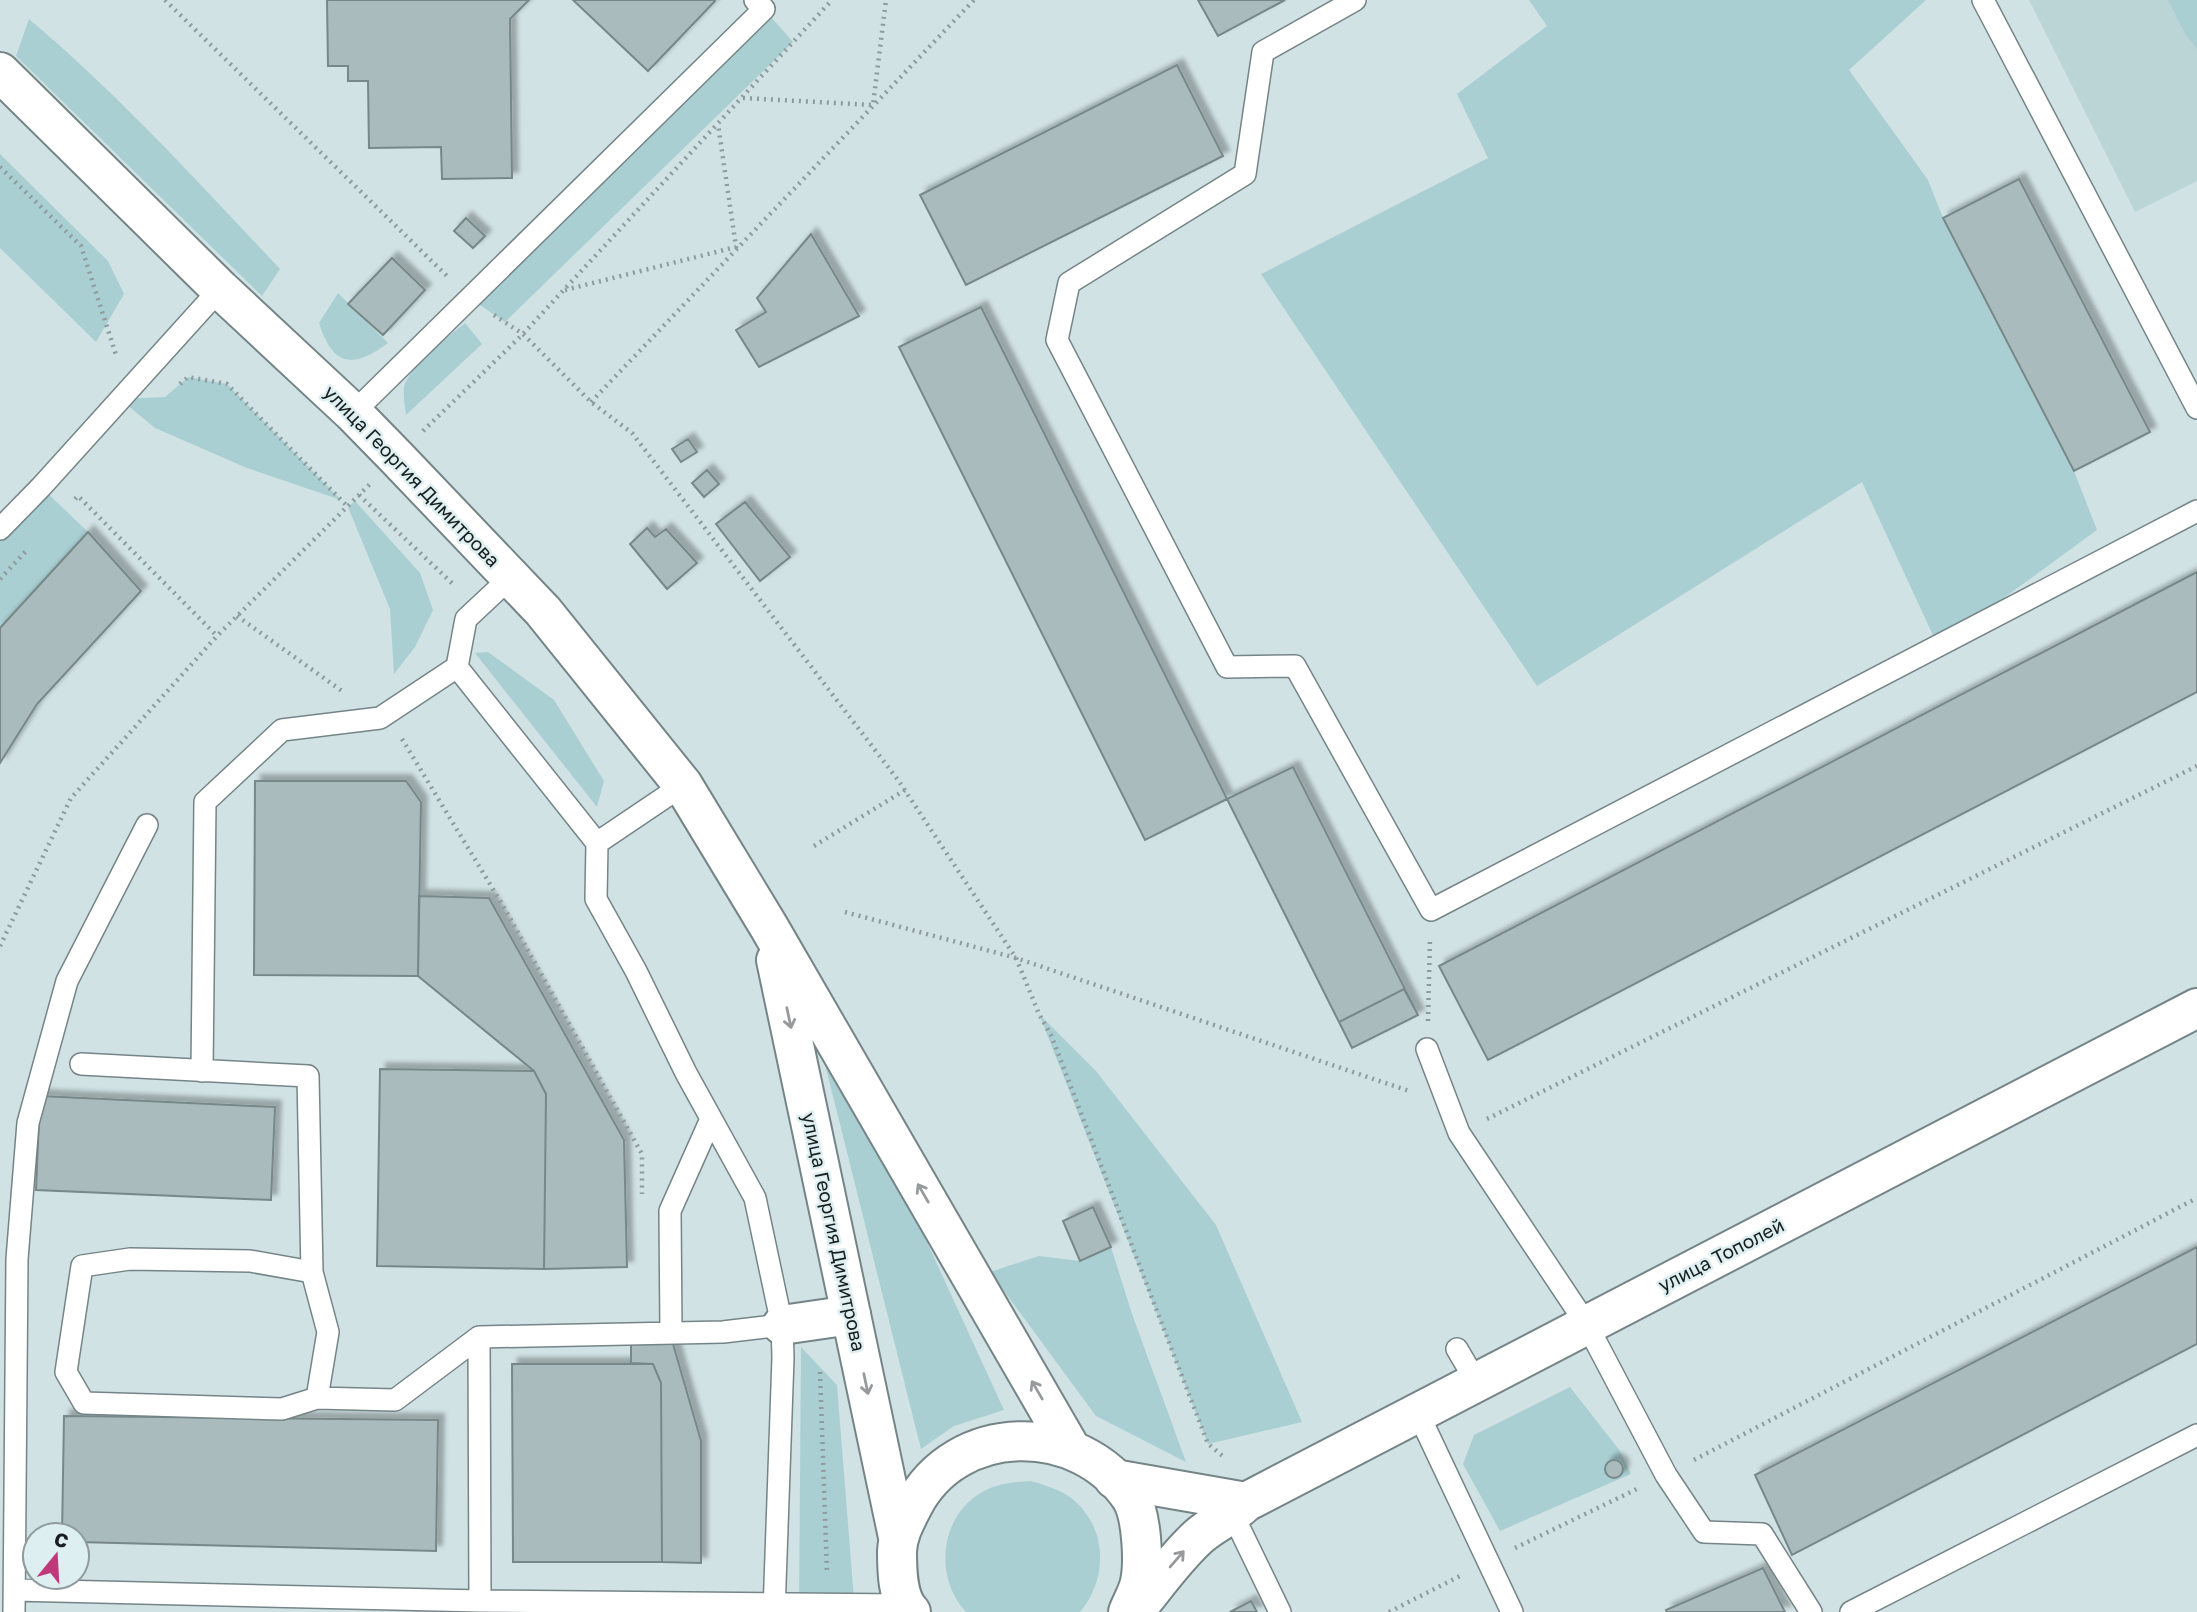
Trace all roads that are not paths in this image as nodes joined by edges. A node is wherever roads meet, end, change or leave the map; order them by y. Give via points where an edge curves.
1 (755, 0) edge
2 (1355, 0) edge
3 (1983, 0) edge
4 (0, 72) edge
5 (220, 289) junction
6 (2197, 408) edge
7 (353, 413) junction
8 (2197, 511) edge
9 (0, 529) edge
10 (510, 577) junction
11 (457, 667) junction
12 (683, 785) junction
13 (146, 825) dead end
14 (597, 843) junction
15 (769, 927) junction
16 (2197, 1008) edge
17 (1427, 1049) road end
18 (81, 1064) dead end
19 (202, 1071) junction
20 (711, 1119) junction
21 (312, 1272) junction
22 (851, 1315) junction
23 (782, 1325) junction
24 (1587, 1325) junction
25 (671, 1333) junction
26 (479, 1337) junction
27 (1457, 1349) dead end
28 (1477, 1383) junction
29 (317, 1398) junction
30 (1418, 1413) junction
31 (2197, 1435) edge
32 (1071, 1449) junction
33 (1114, 1479) junction
34 (1239, 1509) junction
35 (898, 1537) junction
36 (15, 1590) junction
37 (480, 1601) junction
38 (512, 1607) edge
39 (775, 1608) edge
40 (906, 1610) edge
41 (14, 1612) edge
42 (1128, 1612) edge
43 (1134, 1612) edge
44 (1280, 1612) edge
45 (1512, 1612) edge
46 (1811, 1612) edge
47 (1851, 1612) edge

1 - 7 lane via 764,9
2 - 8 lane via 1263,52 1245,174 1069,283 1057,340 1227,667 1295,666 1431,910
3 - 6 lane
4 - 5 main road, улица Георгия Димитрова
5 - 7 main road, улица Георгия Димитрова
5 - 9 lane
7 - 10 main road, улица Георгия Димитрова
10 - 11 lane via 466,619
10 - 12 main road, улица Георгия Димитрова via 543,611
11 - 14 lane
11 - 19 lane via 380,718 282,730 205,802
12 - 14 lane
12 - 15 main road, улица Георгия Димитрова
13 - 36 lane via 67,981 28,1123 18,1259
14 - 20 lane via 596,899
15 -> 22 main road, улица Георгия Димитрова
32 -> 15 main road, улица Георгия Димитрова
16 - 24 main road, улица Тополей
17 - 24 lane via 1459,1133
18 - 19 lane
19 - 21 lane via 308,1076
20 - 23 lane via 755,1198
20 - 25 lane via 670,1212
21 - 29 lane via 328,1332
21 - 29 lane via 250,1261 130,1259 82,1266 66,1373 84,1403 282,1409
22 - 23 main road
22 -> 35 main road, улица Георгия Димитрова
23 - 25 lane
23 - 39 lane
24 - 28 main road, улица Тополей
24 - 46 lane via 1666,1475 1704,1532 1762,1534
25 - 26 lane
26 - 29 lane via 396,1401
26 - 37 lane
27 - 28 lane
28 - 30 main road, улица Тополей
30 - 34 main road, улица Тополей
30 - 45 lane
31 - 47 lane
32 - 33 main road
32 - 35 main road via 1026,1439 982,1446 945,1465 919,1494
33 - 34 main road
33 - 42 main road via 1132,1500 1143,1554 1140,1584
43 -> 34 main road, улица Тополей via 1199,1535
34 - 44 lane
35 - 40 main road via 897,1570
36 - 37 lane
36 - 41 lane
37 - 38 lane
38 - 39 lane
39 - 40 lane via 828,1605

